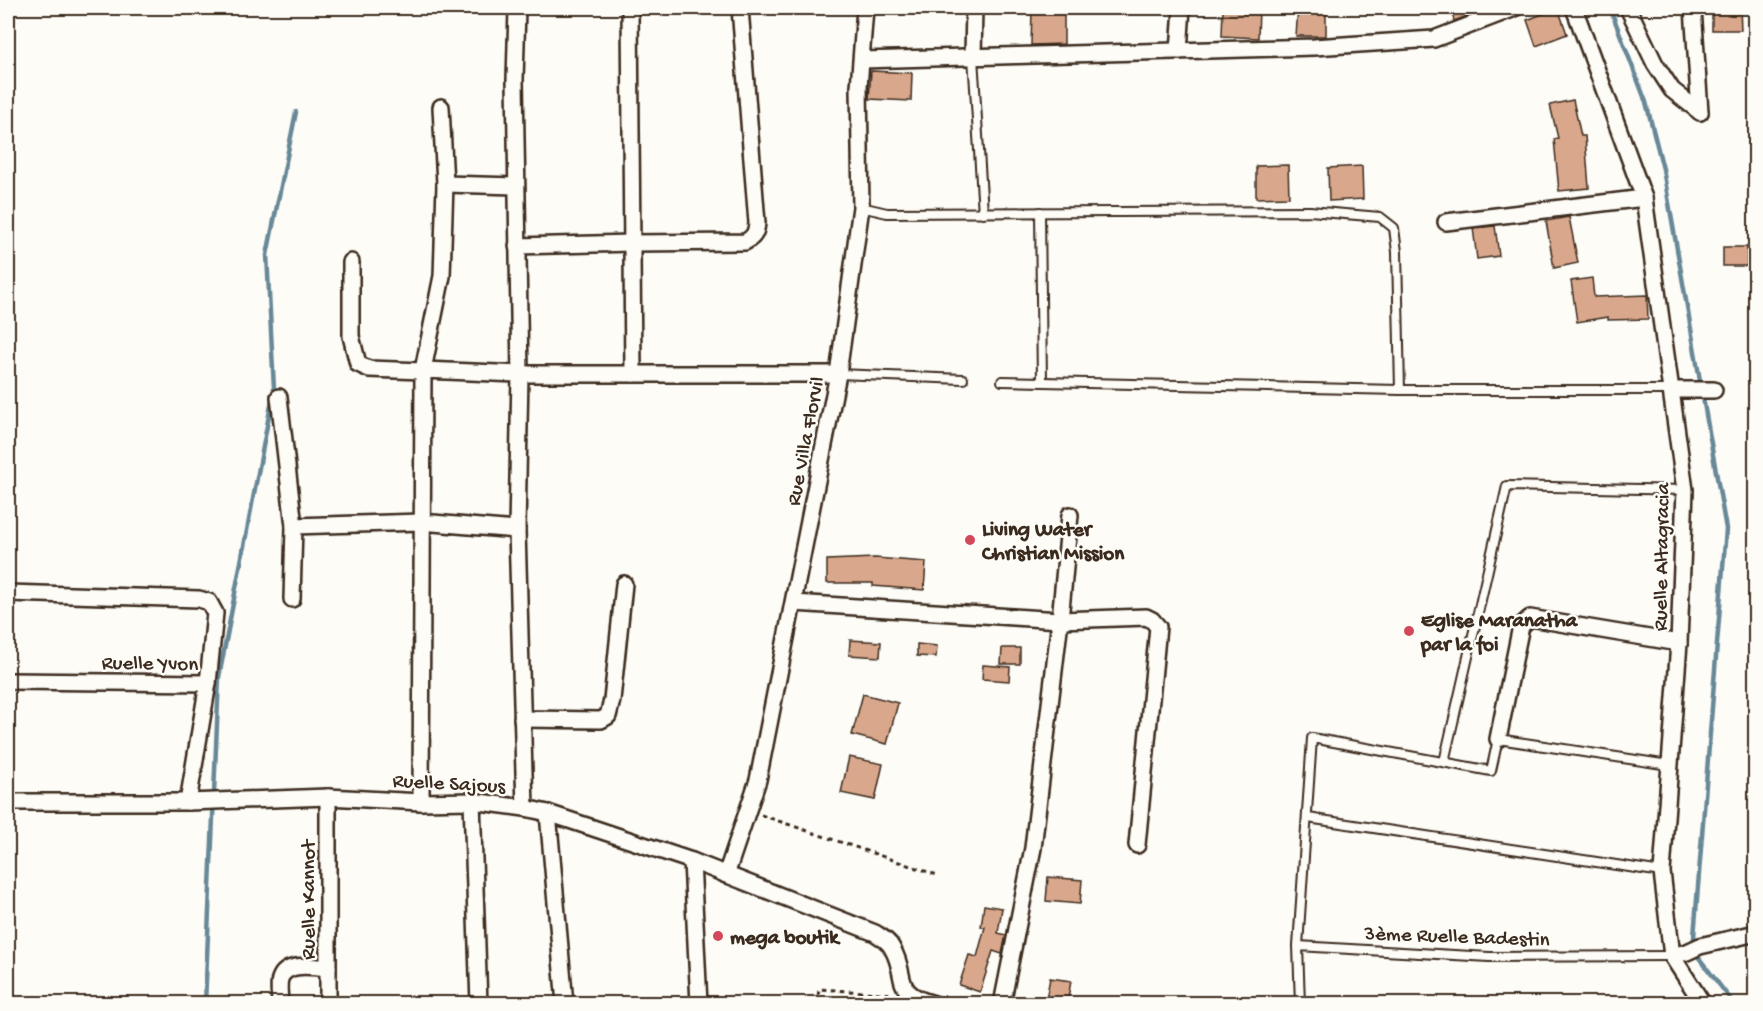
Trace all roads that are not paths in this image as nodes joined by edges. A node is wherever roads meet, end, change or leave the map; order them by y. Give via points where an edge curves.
1 (517, 8) edge
2 (630, 8) edge
3 (740, 8) edge
4 (865, 8) edge
5 (974, 8) edge
6 (1182, 8) edge
7 (1515, 8) edge
8 (1574, 8) edge
9 (1628, 8) edge
10 (1693, 8) edge
11 (1179, 51) junction
12 (973, 57) junction
13 (862, 60) junction
14 (441, 107) dead end
15 (445, 184) junction
16 (516, 186) junction
17 (1644, 198) junction
18 (861, 207) junction
19 (1040, 212) junction
20 (983, 213) junction
21 (1446, 222) dead end
22 (632, 243) junction
23 (517, 246) junction
24 (351, 262) dead end
25 (423, 370) junction
26 (520, 374) junction
27 (633, 374) junction
28 (838, 374) junction
29 (963, 379) dead end
30 (1002, 381) dead end
31 (1042, 381) junction
32 (1400, 390) junction
33 (1671, 390) junction
34 (1714, 390) dead end
35 (279, 397) dead end
36 (1685, 490) junction
37 (1070, 515) dead end
38 (421, 522) junction
39 (294, 526) junction
40 (517, 530) junction
41 (624, 584) dead end
42 (8, 593) edge
43 (292, 599) dead end
44 (794, 603) junction
45 (1060, 620) junction
46 (1679, 643) junction
47 (8, 681) edge
48 (208, 682) junction
49 (522, 719) junction
50 (1498, 739) junction
51 (1444, 762) junction
52 (1669, 765) junction
53 (328, 797) junction
54 (421, 801) junction
55 (472, 801) junction
56 (8, 802) edge
57 (188, 802) junction
58 (525, 808) junction
59 (548, 813) junction
60 (1308, 818) junction
61 (1137, 845) dead end
62 (692, 861) junction
63 (1662, 872) junction
64 (726, 875) junction
65 (1755, 933) edge
66 (1298, 946) junction
67 (1687, 951) junction
68 (328, 968) junction
69 (280, 1004) edge
70 (328, 1004) edge
71 (479, 1004) edge
72 (565, 1004) edge
73 (699, 1004) edge
74 (934, 1004) edge
75 (1002, 1004) edge
76 (1300, 1004) edge
77 (1703, 1004) edge

1 - 16 street
2 - 22 street
3 - 22 street via 756,233 745,242
4 - 13 street, Rue Villa Florvil
5 - 12 street
6 - 11 street
7 - 11 street via 1434,39
8 - 17 street, Ruelle Altagracia
9 - 10 street via 1672,90 1700,112
11 - 12 street
12 - 13 street
12 - 20 lane
13 - 18 street, Rue Villa Florvil via 858,87
14 - 15 street
15 - 16 street
15 - 25 street via 442,276
16 - 23 street
17 - 21 street
17 - 33 street, Ruelle Altagracia
18 - 20 lane via 887,213
18 - 28 street, Rue Villa Florvil
19 - 20 lane
19 - 31 lane
19 - 32 lane via 1310,211 1380,218 1394,228 1397,252
22 - 23 street
22 - 27 street
23 - 26 street
24 - 25 street via 351,336 358,364 369,369
25 - 26 street
25 - 38 street
26 - 27 street
26 - 40 street
27 - 28 street
28 - 29 lane
28 - 44 street, Rue Villa Florvil
30 - 31 lane
31 - 32 lane
32 - 33 lane
33 - 34 street
33 - 36 street, Ruelle Altagracia
35 - 39 street
36 - 46 street, Ruelle Altagracia
36 - 51 lane via 1507,486
37 - 45 street
38 - 39 street
38 - 40 street
38 - 54 street
39 - 43 street
40 - 49 street
41 - 49 street via 608,716 601,720
42 - 48 street via 209,602 216,613
44 - 45 street
44 - 64 street, Rue Villa Florvil via 758,780
45 - 61 street via 1146,618 1158,627
45 - 75 street via 1032,848
46 - 50 street via 1530,618 1521,626
46 - 52 street, Ruelle Altagracia
47 - 48 street, Ruelle Yvon
48 - 57 street, Ruelle Yvon
49 - 58 street
50 - 51 lane via 1491,771
50 - 52 lane
51 - 60 lane via 1312,738
52 - 63 street, Ruelle Altagracia
53 - 54 street, Ruelle Sajous
53 - 57 street, Ruelle Sajous
53 - 68 street, Ruelle Kannot
54 - 55 street, Ruelle Sajous
55 - 58 street, Ruelle Sajous
55 - 71 street
56 - 57 street, Ruelle Sajous
58 - 59 street, Ruelle Sajous
59 - 62 street, Ruelle Sajous
59 - 72 street
60 - 63 lane
60 - 66 lane
62 - 64 street, Ruelle Sajous
62 - 73 street
63 - 67 street, Ruelle Altagracia
64 - 74 street, Ruelle Sajous via 875,933 892,947 905,988 911,995
65 - 67 street
66 - 67 lane, 3ème Ruelle Badestin via 1489,957
66 - 76 lane
67 - 77 street, Ruelle Altagracia
68 - 69 street via 288,969 280,980
68 - 70 street, Ruelle Kannot

